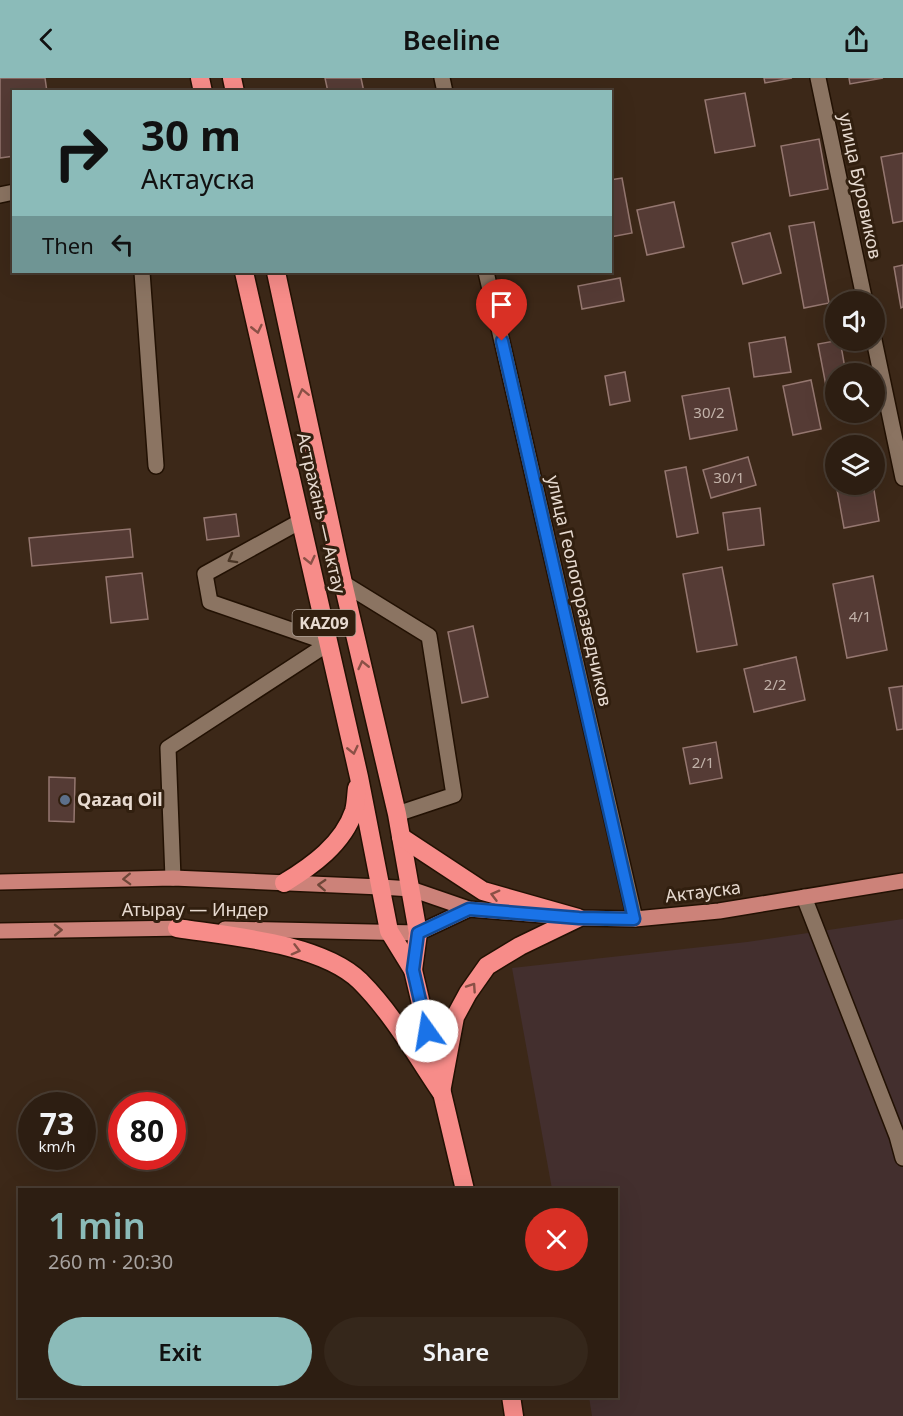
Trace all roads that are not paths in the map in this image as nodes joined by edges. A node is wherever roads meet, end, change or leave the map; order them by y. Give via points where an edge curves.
1 (818, 78) edge
2 (142, 273) edge
3 (244, 273) edge
4 (276, 273) edge
5 (486, 273) edge
6 (863, 291) edge
7 (876, 351) edge
8 (156, 466) dead end
9 (903, 478) edge
10 (301, 521) junction
11 (343, 583) junction
12 (329, 643) junction
13 (359, 777) junction
14 (397, 814) junction
15 (401, 837) junction
16 (173, 878) junction
17 (903, 881) edge
18 (0, 882) edge
19 (284, 883) junction
20 (381, 887) junction
21 (411, 889) junction
22 (804, 897) junction
23 (469, 909) junction
24 (579, 918) junction
25 (634, 919) junction
26 (177, 928) junction
27 (0, 931) edge
28 (389, 931) junction
29 (418, 933) junction
30 (413, 970) junction
31 (441, 1092) junction
32 (903, 1158) edge
33 (465, 1188) edge
34 (511, 1398) edge
35 (514, 1416) edge

1 - 6 street, улица Буровиков
2 - 8 street
3 -> 10 highway, Астрахань — Актау / KAZ09
11 -> 4 highway, Астрахань — Актау / KAZ09
5 - 25 street, улица Геологоразведчиков
7 - 9 street
10 -> 12 highway, Астрахань — Актау / KAZ09
10 -> 12 street via 205,574 210,602
14 -> 11 highway, Астрахань — Актау / KAZ09
11 - 14 street via 429,636 453,795
12 -> 13 highway, Астрахань — Актау / KAZ09
12 - 16 street via 168,748
13 - 19 highway via 354,811 341,837 310,867
13 - 20 highway, Астрахань — Актау / KAZ09
14 - 15 highway, Астрахань — Актау / KAZ09
15 - 21 highway, Астрахань — Актау / KAZ09
24 -> 15 highway via 483,891
16 -> 18 main road, Атырау — Индер
16 - 19 main road, Атырау — Индер
17 - 22 main road, Актауска
20 -> 19 main road, Атырау — Индер
20 - 21 main road, Актауска
20 - 28 highway, Астрахань — Актау / KAZ09
21 - 23 main road, Актауска
21 - 29 highway, Астрахань — Актау / KAZ09
22 - 25 main road, Актауска
22 - 32 street
23 - 24 main road, Актауска
23 - 29 main road, Актауска
24 - 25 main road, Актауска
31 -> 24 highway via 455,1017 487,966
27 -> 26 main road, Атырау — Индер
26 - 28 main road, Атырау — Индер
26 -> 31 highway via 266,942 335,963 359,980 387,1013
28 - 29 main road, Актауска
28 - 30 highway, Астрахань — Актау / KAZ09
29 - 30 highway, Астрахань — Актау / KAZ09
30 - 31 highway, Астрахань — Актау / KAZ09
31 - 33 highway, Астрахань — Актау / KAZ09
34 - 35 highway

